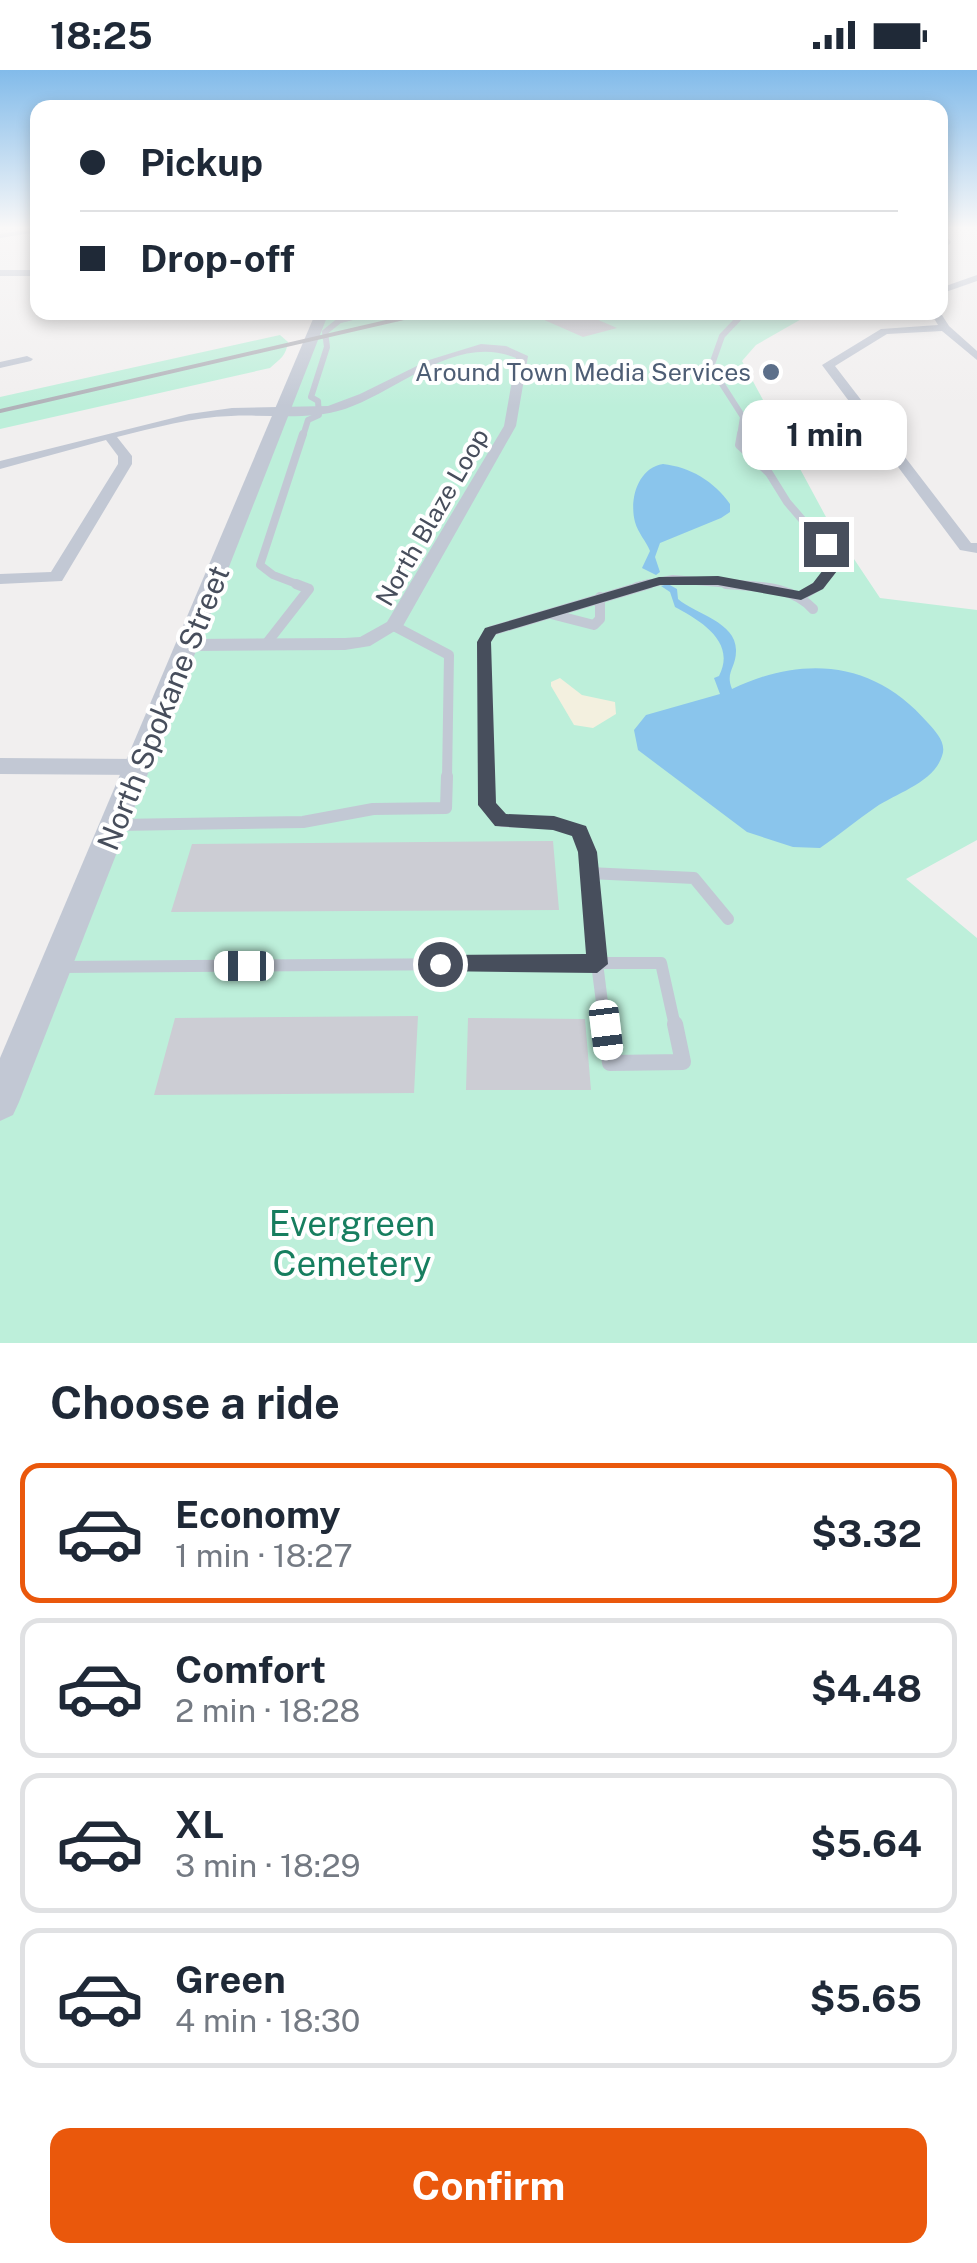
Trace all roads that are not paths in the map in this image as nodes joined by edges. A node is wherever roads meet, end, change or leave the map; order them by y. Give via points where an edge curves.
1 (320, 320) edge
2 (340, 320) edge
3 (738, 320) edge
4 (940, 320) edge
5 (946, 328) junction
6 (977, 357) edge
7 (27, 359) dead end
8 (0, 365) edge
9 (285, 411) junction
10 (318, 411) junction
11 (110, 437) junction
12 (0, 465) edge
13 (977, 548) edge
14 (0, 579) edge
15 (801, 596) junction
16 (600, 597) junction
17 (812, 609) dead end
18 (550, 614) junction
19 (394, 626) junction
20 (190, 644) junction
21 (266, 644) junction
22 (0, 766) edge
23 (140, 767) junction
24 (116, 824) junction
25 (589, 873) junction
26 (728, 920) dead end
27 (597, 964) junction
28 (57, 966) junction
29 (0, 1102) edge

1 - 9 street, North Spokane Street
2 - 10 lane via 325,332 327,347 311,397
3 - 15 lane via 722,336 711,368 743,417 740,445 760,462 834,563
4 - 5 street
5 - 6 street
5 - 13 street via 885,331 828,365 966,548
7 - 8 street
9 - 10 street, North Blaze Loop
9 - 11 street, North Blaze Loop via 192,417
9 - 20 street, North Spokane Street
10 - 19 street, North Blaze Loop via 349,404 418,367 463,353 500,348 522,356 510,426
10 - 21 lane via 308,420 260,565 309,588
11 - 12 street, North Blaze Loop
11 - 14 street via 125,464 56,577
15 - 16 lane via 688,578
15 - 17 lane
16 - 18 lane
16 - 18 lane via 594,625
18 - 25 lane via 490,631 484,642 487,805 502,821 554,823 580,832
19 - 21 street, North Blaze Loop via 364,642
19 - 24 lane via 449,654 446,808 374,809 302,822
20 - 21 street, North Blaze Loop
20 - 23 street, North Spokane Street
22 - 23 street
23 - 24 street, North Spokane Street
24 - 28 street, North Spokane Street
25 - 26 lane via 694,878
25 - 27 lane
27 - 27 lane via 610,1063 683,1062 661,964
27 - 28 lane
28 - 29 street, North Spokane Street

